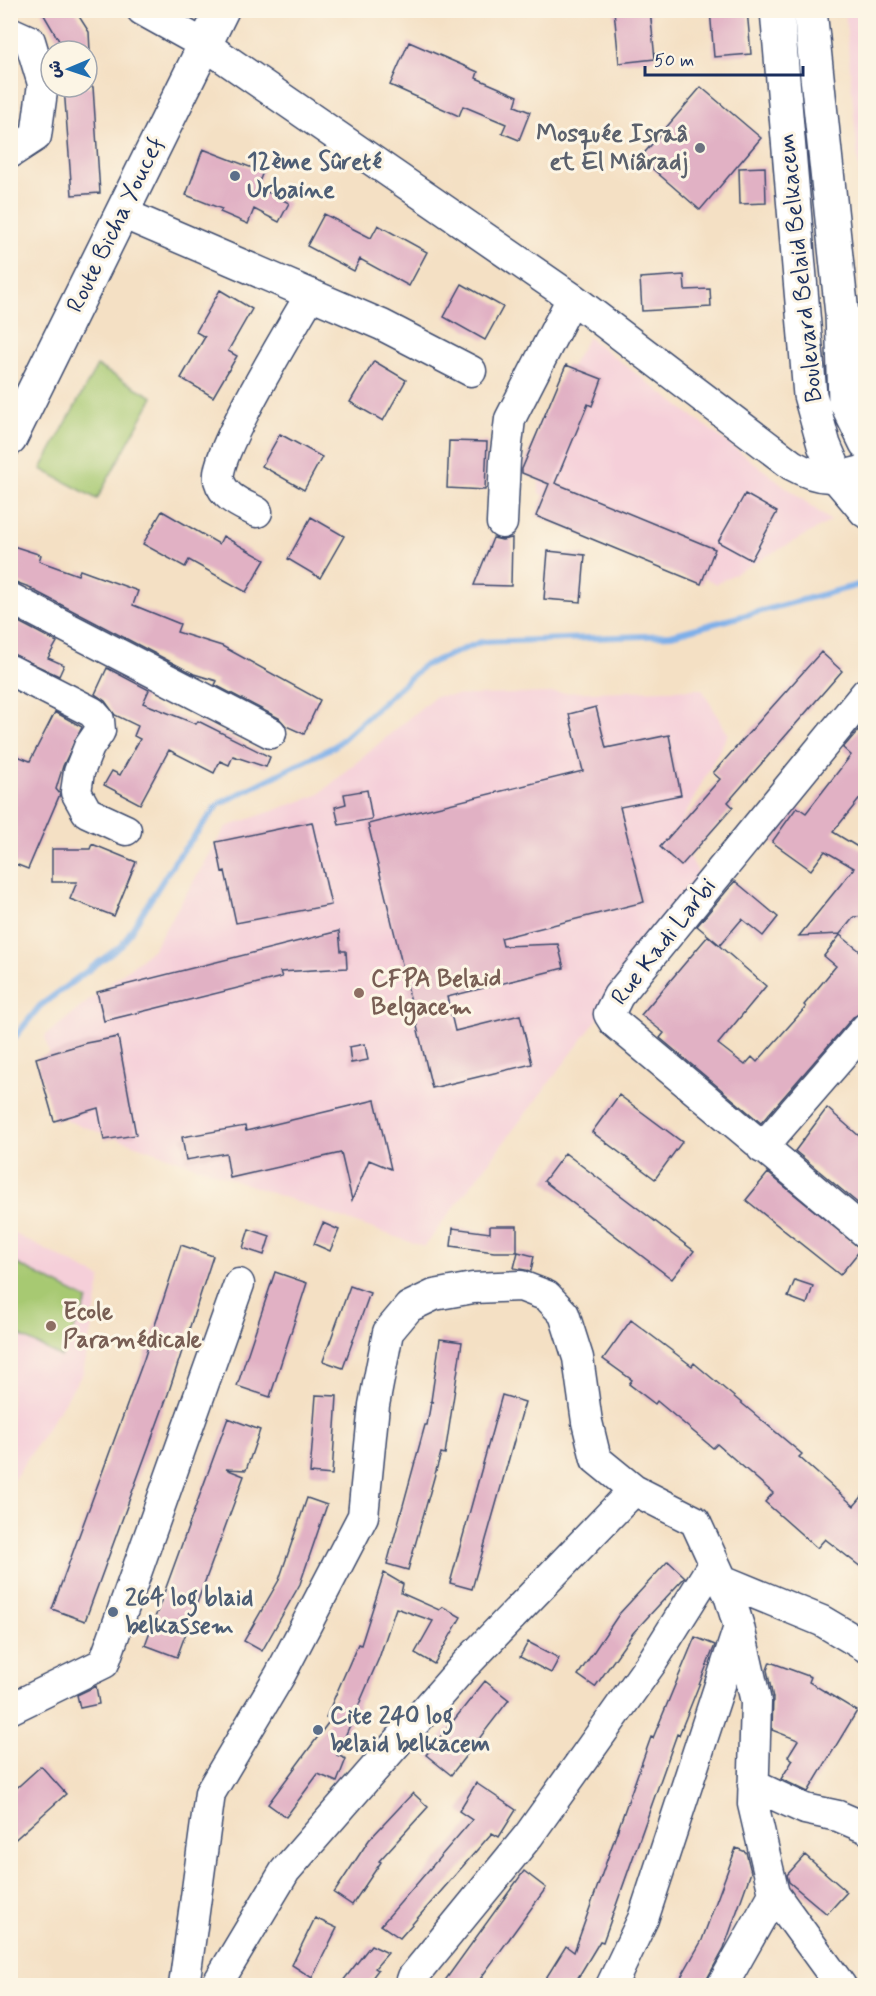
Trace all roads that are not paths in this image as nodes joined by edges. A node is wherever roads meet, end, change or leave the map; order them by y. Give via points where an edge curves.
1 (142, 10) edge
2 (222, 10) edge
3 (777, 10) edge
4 (810, 10) edge
5 (10, 32) edge
6 (205, 45) junction
7 (10, 153) edge
8 (122, 213) junction
9 (311, 294) junction
10 (572, 298) junction
11 (471, 371) dead end
12 (10, 439) edge
13 (866, 443) edge
14 (852, 474) edge
15 (256, 512) dead end
16 (866, 512) edge
17 (502, 523) dead end
18 (10, 598) edge
19 (10, 670) edge
20 (866, 693) edge
21 (271, 733) dead end
22 (126, 830) dead end
23 (866, 1028) edge
24 (762, 1148) junction
25 (866, 1233) edge
26 (239, 1284) dead end
27 (634, 1490) junction
28 (718, 1572) junction
29 (739, 1627) junction
30 (866, 1647) edge
31 (10, 1709) edge
32 (753, 1785) junction
33 (866, 1828) edge
34 (774, 1894) junction
35 (184, 1986) edge
36 (216, 1986) edge
37 (410, 1986) edge
38 (611, 1986) edge
39 (722, 1986) edge
40 (841, 1986) edge

1 - 6 street
2 - 6 main road, Route Bicha Youcef
3 - 14 main road, Boulevard Belaid Belkacem via 810,395 824,445
4 - 13 main road, Boulevard Belaid Belkacem via 842,314 845,400
5 - 7 street via 30,41 43,84 36,136
6 - 8 main road, Route Bicha Youcef
6 - 10 street
8 - 9 street
8 - 12 main road, Route Bicha Youcef
9 - 11 street
9 - 15 street via 222,458 218,479 226,495
10 - 14 street via 792,465 813,477
10 - 17 street via 510,419
14 - 16 main road, Boulevard Belaid Belkacem
18 - 21 street
19 - 22 street via 92,712 99,720 100,731 89,747 76,792 87,812
20 - 24 street, Rue Kadi Larbi via 611,1006 609,1014
23 - 24 street
24 - 25 street, Rue Kadi Larbi
26 - 31 street via 104,1663
27 - 28 street via 695,1521
27 - 35 street via 596,1459 586,1422 578,1358 564,1314 547,1296 521,1286 473,1288 434,1295 409,1307 388,1332 374,1405 363,1516 280,1675 210,1793
27 - 36 street via 465,1665 285,1871
28 - 29 street
28 - 30 street
28 - 37 street via 529,1835 413,1977
29 - 32 street via 756,1702
29 - 38 street via 643,1919
32 - 33 street via 805,1809 838,1816
32 - 34 street via 753,1804
34 - 39 street
34 - 40 street

